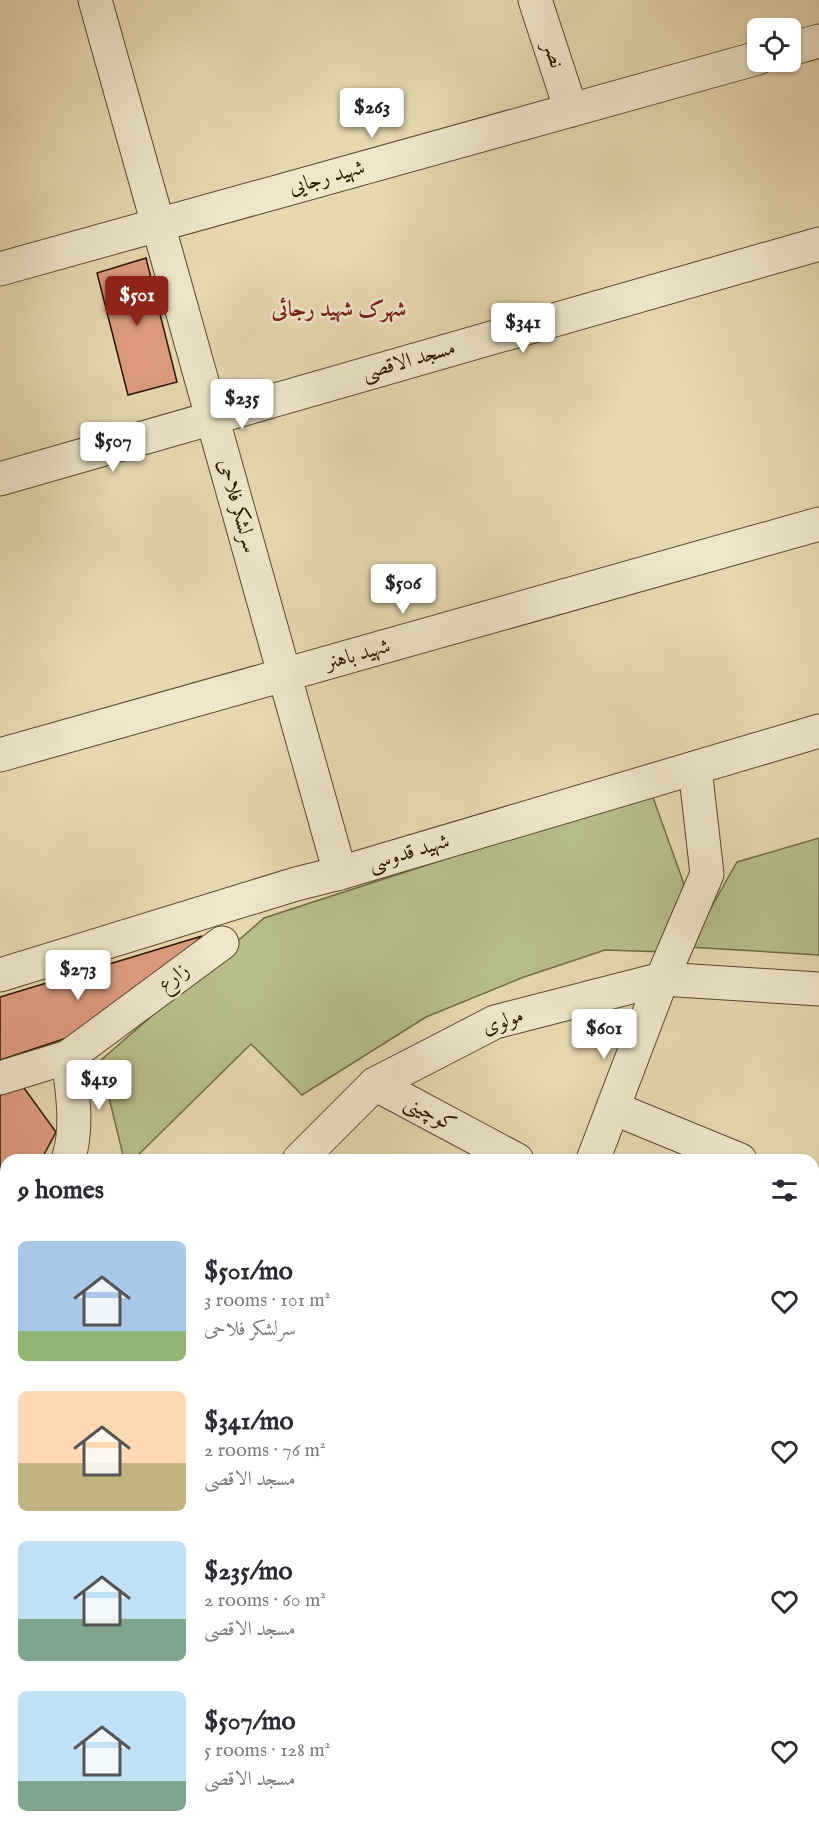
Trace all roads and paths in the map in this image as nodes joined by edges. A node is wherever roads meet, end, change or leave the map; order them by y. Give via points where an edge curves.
1 (95, 0) edge
2 (535, 0) edge
3 (819, 41) edge
4 (801, 46) edge
5 (747, 61) edge
6 (571, 110) junction
7 (158, 225) junction
8 (819, 243) edge
9 (0, 268) edge
10 (212, 418) junction
11 (0, 479) edge
12 (819, 524) edge
13 (285, 675) junction
14 (819, 731) edge
15 (0, 755) edge
16 (695, 768) junction
17 (340, 873) junction
18 (222, 943) dead end
19 (0, 975) edge
20 (662, 979) junction
21 (819, 989) edge
22 (68, 1057) junction
23 (0, 1078) edge
24 (375, 1084) junction
25 (613, 1108) junction
26 (70, 1154) edge
27 (305, 1154) edge
28 (507, 1154) edge
29 (595, 1154) edge
30 (725, 1154) edge

1 - 7 street, سرلشکر فلاحی
2 - 6 street, نصر
3 - 4 street
5 - 6 street, شهید رجایی
6 - 7 street, شهید رجایی
7 - 9 street, شهید رجایی
7 - 10 street, سرلشکر فلاحی
8 - 10 street, مسجد الاقصی
10 - 11 street, مسجد الاقصی
10 - 13 street, سرلشکر فلاحی
12 - 13 street, شهید باهنر
13 - 15 street, شهید باهنر
13 - 17 street, سرلشکر فلاحی
14 - 16 street, شهید قدوسی
16 - 17 street, شهید قدوسی
16 - 20 street via 707,874
17 - 19 street, شهید قدوسی
18 - 22 street, زارع
20 - 21 street, مولوی
20 - 24 street, مولوی via 495,1022
20 - 25 street
22 - 23 street, زارع
22 - 26 street via 74,1103
24 - 27 street, مولوی
24 - 28 street, کوچینی
25 - 29 street
25 - 30 street

